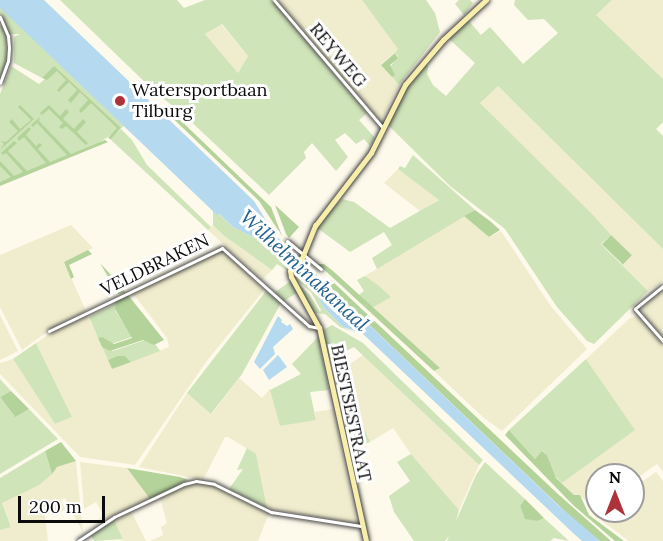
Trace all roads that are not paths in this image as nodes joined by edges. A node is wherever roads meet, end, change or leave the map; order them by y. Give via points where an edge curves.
1 (274, 0) edge
2 (486, 0) edge
3 (0, 17) edge
4 (0, 83) edge
5 (382, 127) dead end
6 (287, 241) dead end
7 (303, 256) junction
8 (321, 269) dead end
9 (663, 286) edge
10 (319, 328) junction
11 (49, 332) dead end
12 (663, 341) edge
13 (361, 526) junction
14 (78, 541) edge
15 (366, 541) edge

1 - 5 street, REYWEG
2 - 7 street, BIESTSESTRAAT via 443,40 405,85 370,153 311,232
3 - 4 street via 9,48
6 - 7 street
7 - 8 street
7 - 10 street, BIESTSESTRAAT via 292,268 291,277
9 - 12 street via 635,309
10 - 11 street, VELDBRAKEN via 309,326 222,248
10 - 13 street, BIESTSESTRAAT
13 - 14 street via 267,511 214,484 196,481 114,517
13 - 15 street, BIESTSESTRAAT

